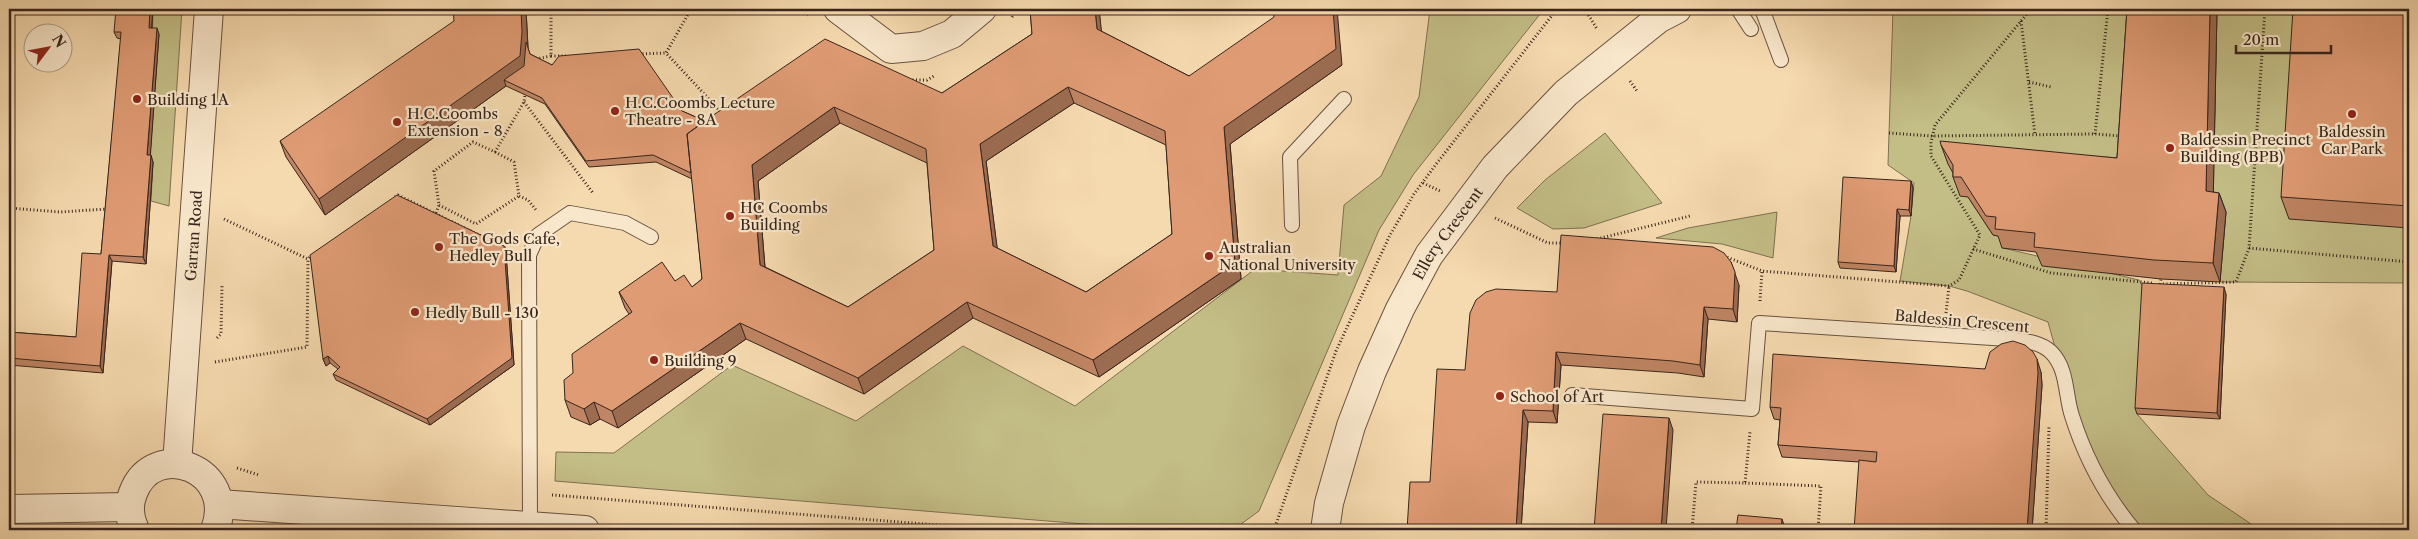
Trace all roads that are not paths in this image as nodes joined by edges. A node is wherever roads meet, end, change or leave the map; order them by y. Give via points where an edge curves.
1 (210, 9) edge
2 (838, 9) edge
3 (982, 9) edge
4 (1738, 9) edge
5 (1762, 9) edge
6 (1662, 12) edge
7 (1751, 29) dead end
8 (1781, 60) dead end
9 (1344, 99) dead end
10 (1292, 225) dead end
11 (651, 238) dead end
12 (1572, 395) dead end
13 (177, 464) junction
14 (9, 509) edge
15 (217, 517) edge
16 (132, 518) edge
17 (530, 526) junction
18 (585, 530) edge
19 (1325, 530) edge
20 (2134, 530) edge

1 - 13 street, Garran Road
2 - 3 street via 891,49 923,46 952,34
4 - 7 lane
5 - 8 lane
6 - 19 street, Ellery Crescent via 1566,93 1495,167 1429,255 1400,309 1351,426
9 - 10 lane via 1290,157
11 - 17 lane via 625,223 570,213 538,235 529,255
12 - 20 lane, Baldessin Crescent via 1752,409 1759,323 2008,339 2040,344 2052,353 2064,373 2071,415 2084,451
13 - 15 street via 206,476 215,489
13 - 16 street via 148,472 133,491
14 - 16 street
15 - 17 street
17 - 18 street

